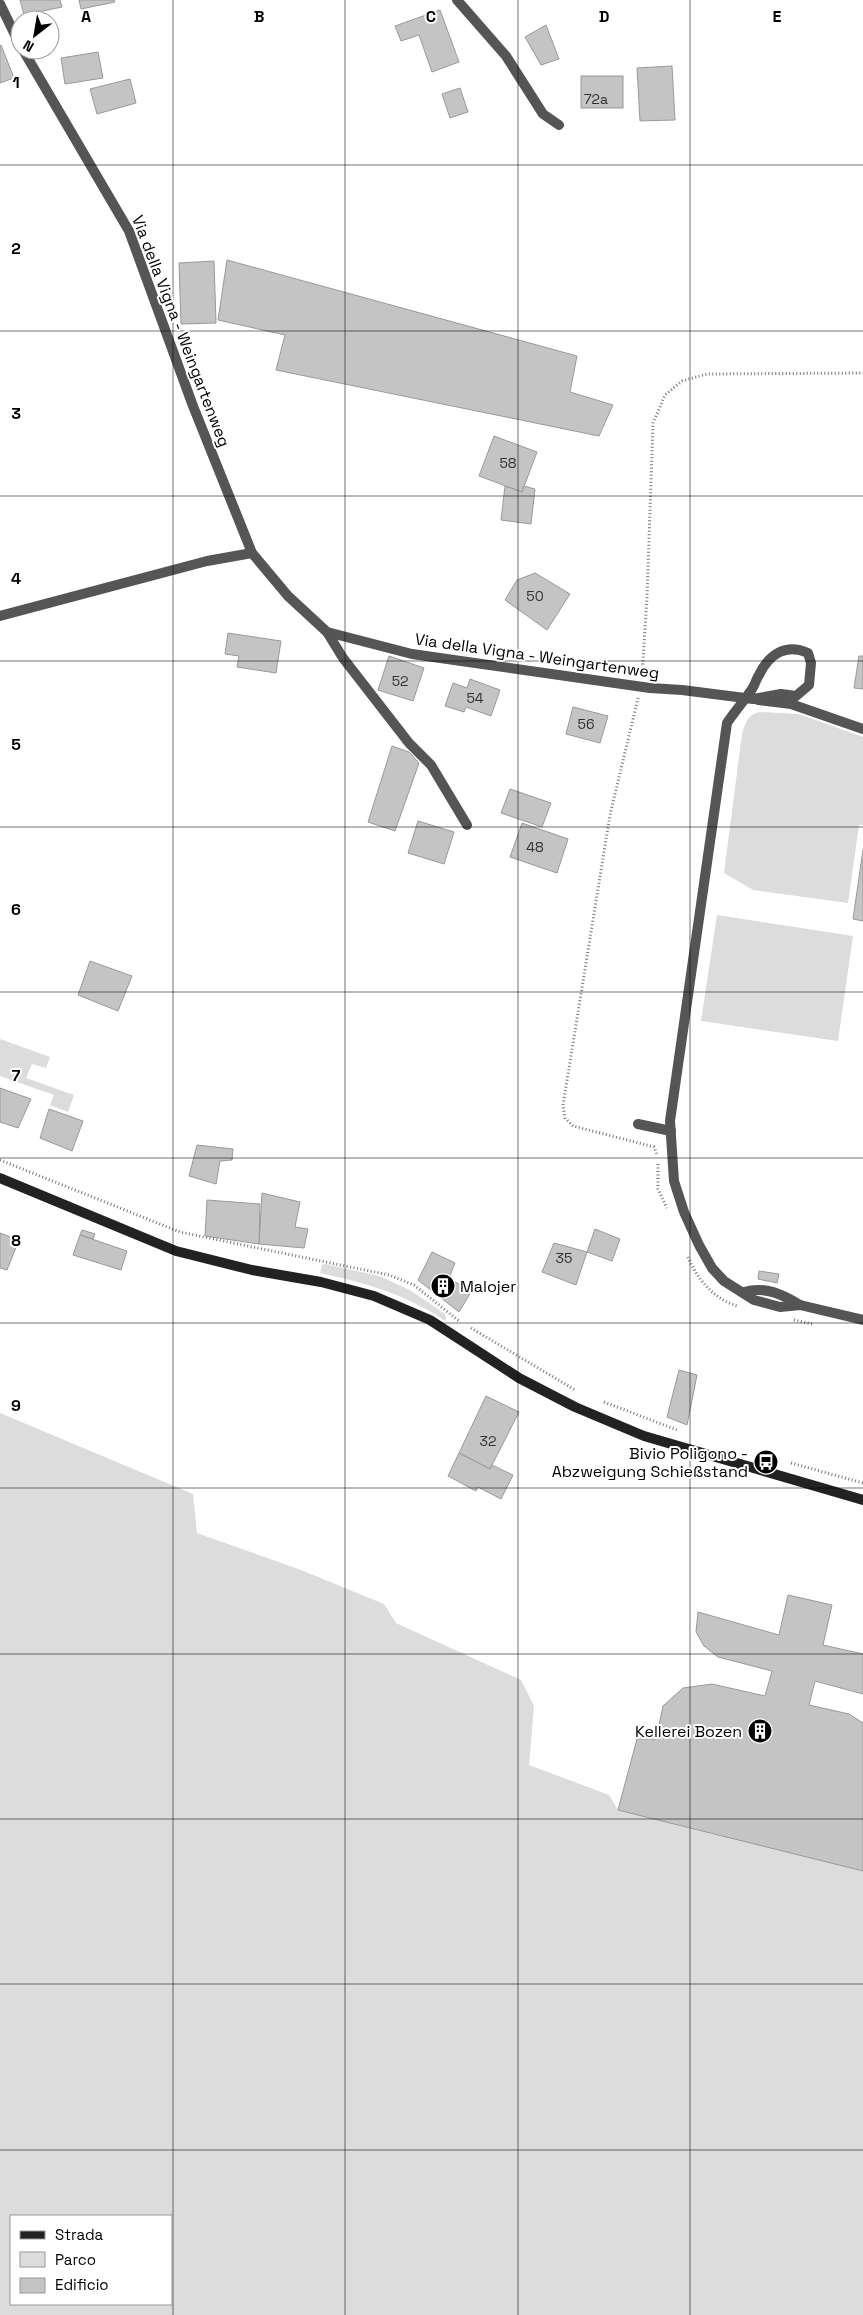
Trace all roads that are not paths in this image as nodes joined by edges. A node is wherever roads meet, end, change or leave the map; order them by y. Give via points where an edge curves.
1 (458, 0) edge
2 (0, 4) edge
3 (10, 24) edge
4 (29, 60) edge
5 (559, 125) dead end
6 (252, 553) junction
7 (0, 616) edge
8 (327, 632) junction
9 (749, 699) junction
10 (863, 730) edge
11 (467, 825) dead end
12 (638, 1124) dead end
13 (671, 1131) junction
14 (0, 1178) edge
15 (863, 1320) edge
16 (863, 1500) edge

1 - 5 street via 506,56 543,114
2 - 3 street
4 - 6 street, Via della Vigna - Weingartenweg via 129,231 193,406
6 - 7 street via 207,561
6 - 8 street, Via della Vigna - Weingartenweg via 288,596
8 - 9 street, Via della Vigna - Weingartenweg via 412,654 645,688
8 - 11 street, Via della Vigna - Weingartenweg via 343,658 409,743 431,765
9 - 9 street via 766,661 774,654 787,648 799,648 808,653 811,663 809,684 803,692 796,696 781,694
9 - 10 street, Via della Vigna - Weingartenweg via 791,704
9 - 13 street via 740,702 727,723 691,962
12 - 13 street
13 - 15 street via 674,1181 684,1212 712,1268 724,1281 754,1300 780,1306 800,1305
14 - 16 main road via 176,1250 374,1296 430,1320 519,1378 644,1436

